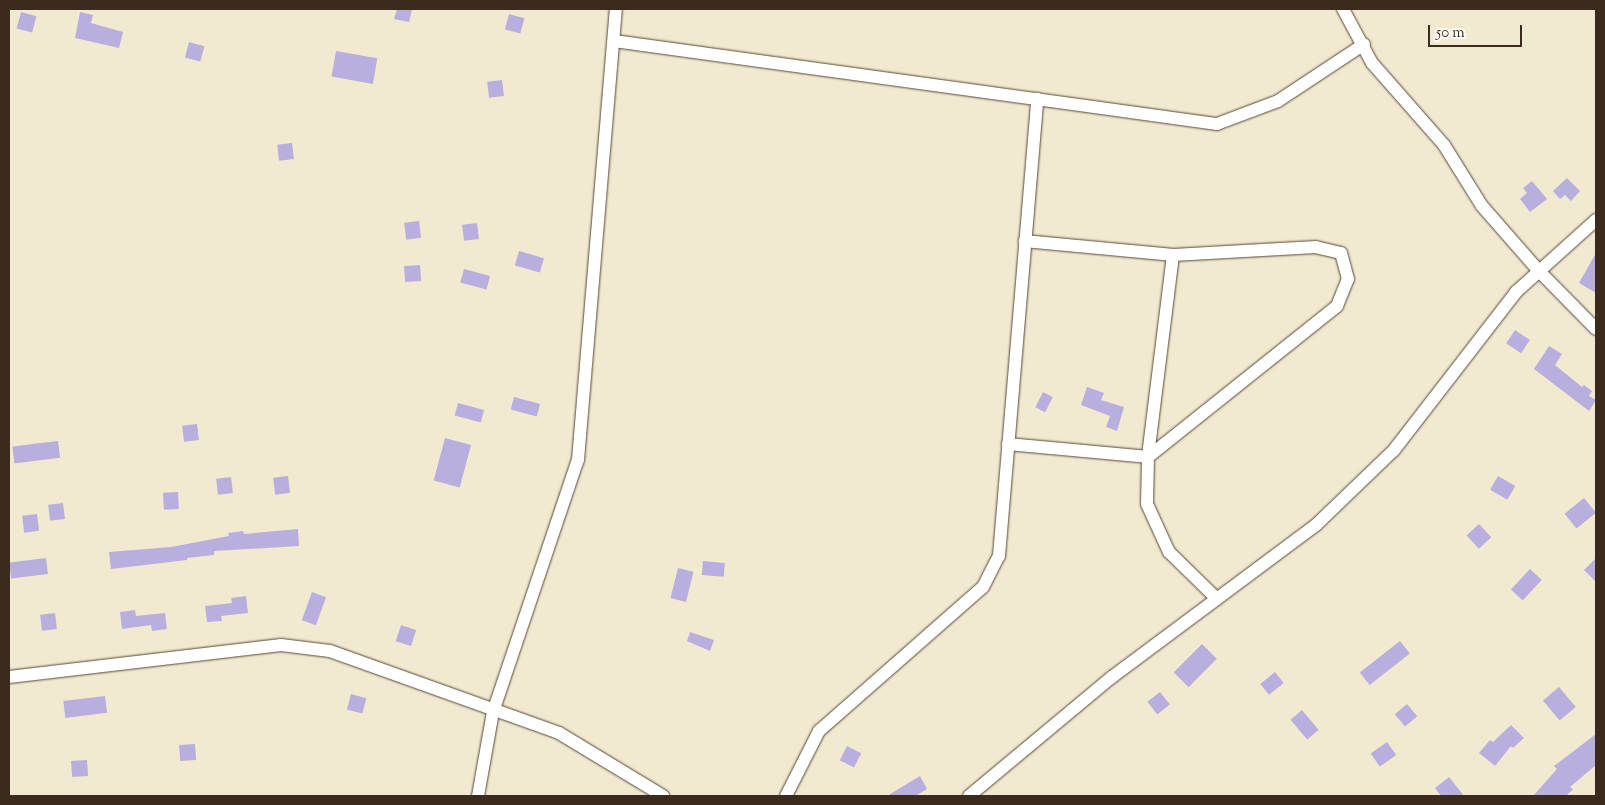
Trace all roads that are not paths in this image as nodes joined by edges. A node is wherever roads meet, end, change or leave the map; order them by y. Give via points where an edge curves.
1 (616, 9) edge
2 (1343, 9) edge
3 (614, 41) junction
4 (1364, 44) junction
5 (1036, 99) junction
6 (1596, 220) edge
7 (1025, 241) junction
8 (1173, 255) junction
9 (1539, 271) junction
10 (1596, 329) edge
11 (1008, 444) junction
12 (1148, 458) junction
13 (1217, 599) junction
14 (9, 677) edge
15 (493, 712) junction
16 (478, 796) edge
17 (662, 796) edge
18 (786, 796) edge
19 (969, 796) edge

1 - 3 street
2 - 4 street
3 - 5 street
3 - 15 street via 578,460
4 - 5 street via 1278,101 1217,124
4 - 9 street via 1372,63 1444,145 1482,206
5 - 7 street
6 - 9 street
7 - 8 street
7 - 11 street
8 - 12 street
8 - 12 street via 1316,247 1342,253 1348,280 1337,306
9 - 10 street
9 - 13 street via 1516,292 1394,450 1316,525
11 - 12 street
11 - 18 street via 999,556 983,587 819,731
12 - 13 street via 1147,504 1156,527 1169,552
13 - 19 street via 1112,677
14 - 15 street via 281,645 330,651
15 - 16 street
15 - 17 street via 559,733

